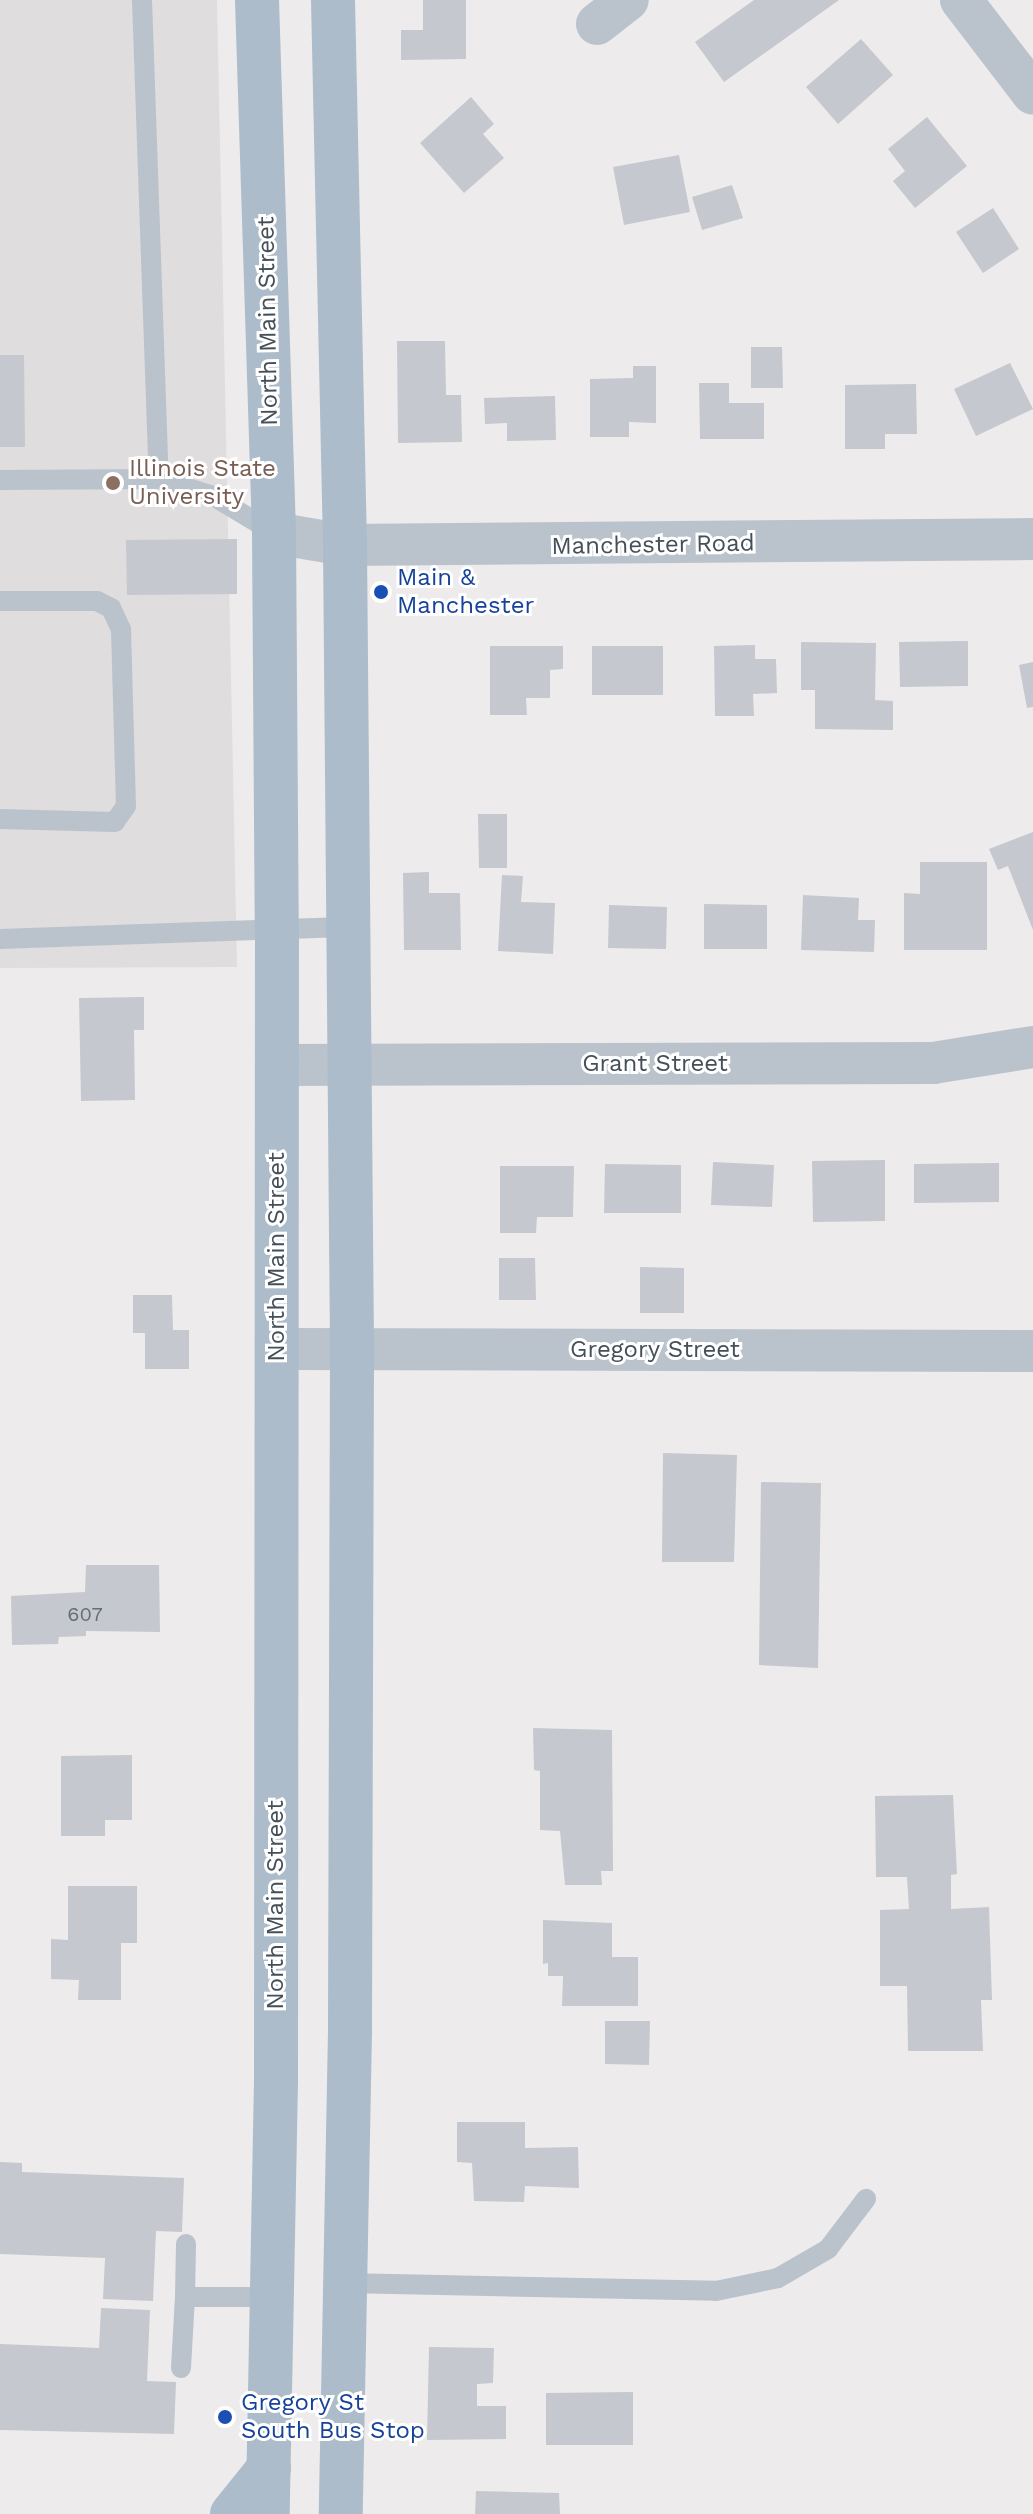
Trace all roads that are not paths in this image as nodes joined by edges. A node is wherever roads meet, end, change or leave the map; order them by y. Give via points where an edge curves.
1 (142, 0) edge
2 (257, 0) edge
3 (333, 0) edge
4 (961, 0) edge
5 (1033, 94) edge
6 (159, 479) junction
7 (0, 480) edge
8 (274, 533) junction
9 (1033, 539) edge
10 (345, 545) junction
11 (0, 601) edge
12 (0, 819) edge
13 (345, 927) junction
14 (277, 930) junction
15 (0, 939) edge
16 (1033, 1047) edge
17 (277, 1065) junction
18 (348, 1065) junction
19 (277, 1349) junction
20 (352, 1349) junction
21 (1033, 1351) edge
22 (866, 2199) dead end
23 (186, 2244) dead end
24 (345, 2283) junction
25 (185, 2297) junction
26 (272, 2297) junction
27 (181, 2368) dead end
28 (269, 2468) junction
29 (232, 2514) edge
30 (268, 2514) edge
31 (341, 2514) edge

1 - 6 lane
2 - 8 main road, North Main Street
3 - 10 main road
4 - 5 street
6 - 7 lane
6 - 8 lane via 213,496
8 - 10 street, Manchester Road
8 - 14 main road, North Main Street
9 - 10 street, Manchester Road
10 - 13 main road
11 - 12 lane via 97,601 111,608 121,629 126,806 115,822
13 - 14 lane
13 - 18 main road
14 - 15 lane
14 - 17 main road, North Main Street
16 - 18 street, Grant Street via 933,1063
17 - 18 street, Grant Street
17 - 19 main road, North Main Street
18 - 20 main road
19 - 20 street, Gregory Street
19 - 26 main road, North Main Street
20 - 21 street, Gregory Street
20 - 24 main road
22 - 24 lane via 828,2249 778,2278 716,2291
23 - 25 lane
24 - 31 main road
25 - 26 lane
25 - 27 lane
26 - 28 main road, North Main Street
28 - 29 main road
28 - 30 main road, North Main Street

